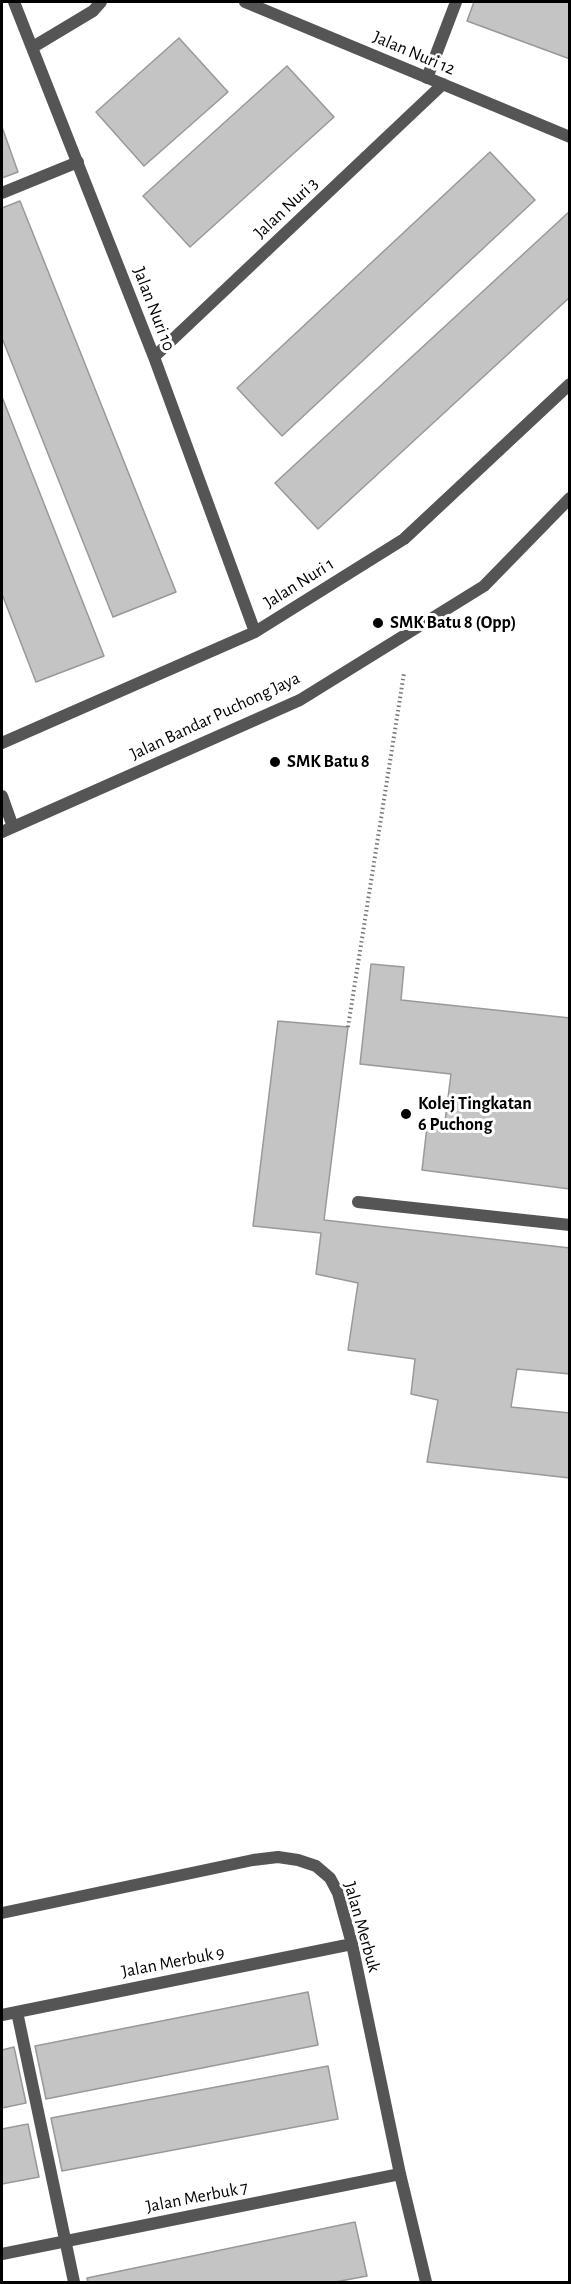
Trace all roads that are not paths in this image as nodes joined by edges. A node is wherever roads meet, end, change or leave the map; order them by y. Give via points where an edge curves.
1 (14, 2) edge
2 (101, 2) edge
3 (245, 2) edge
4 (456, 2) edge
5 (33, 47) junction
6 (427, 78) junction
7 (443, 84) junction
8 (570, 137) edge
9 (78, 162) junction
10 (2, 192) edge
11 (154, 357) junction
12 (570, 384) edge
13 (570, 498) edge
14 (255, 632) junction
15 (2, 743) edge
16 (2, 796) edge
17 (8, 830) edge
18 (358, 1202) dead end
19 (570, 1225) edge
20 (2, 1913) edge
21 (352, 1944) junction
22 (17, 2012) junction
23 (2, 2015) edge
24 (400, 2174) junction
25 (66, 2241) junction
26 (2, 2254) edge
27 (74, 2283) edge
28 (426, 2283) edge

1 - 5 street, Jalan Nuri 10
2 - 5 street via 93,11
3 - 6 street, Jalan Nuri 12
4 - 6 street
5 - 9 street, Jalan Nuri 10
6 - 7 street, Jalan Nuri 12
7 - 8 street, Jalan Nuri 12
7 - 11 street, Jalan Nuri 3
9 - 10 street
9 - 11 street, Jalan Nuri 10
11 - 14 street, Jalan Nuri 10
12 - 14 street, Jalan Nuri 1 via 404,539
13 - 17 street, Jalan Bandar Puchong Jaya via 484,586 300,700
14 - 15 street, Jalan Nuri 1
16 - 17 street
18 - 19 street
20 - 21 street, Jalan Merbuk via 278,1857 316,1866 330,1878
21 - 22 street, Jalan Merbuk 9
21 - 24 street, Jalan Merbuk
22 - 23 street, Jalan Merbuk 9
22 - 25 street
24 - 25 street, Jalan Merbuk 7
24 - 28 street, Jalan Merbuk
25 - 26 street, Jalan Merbuk 7
25 - 27 street

